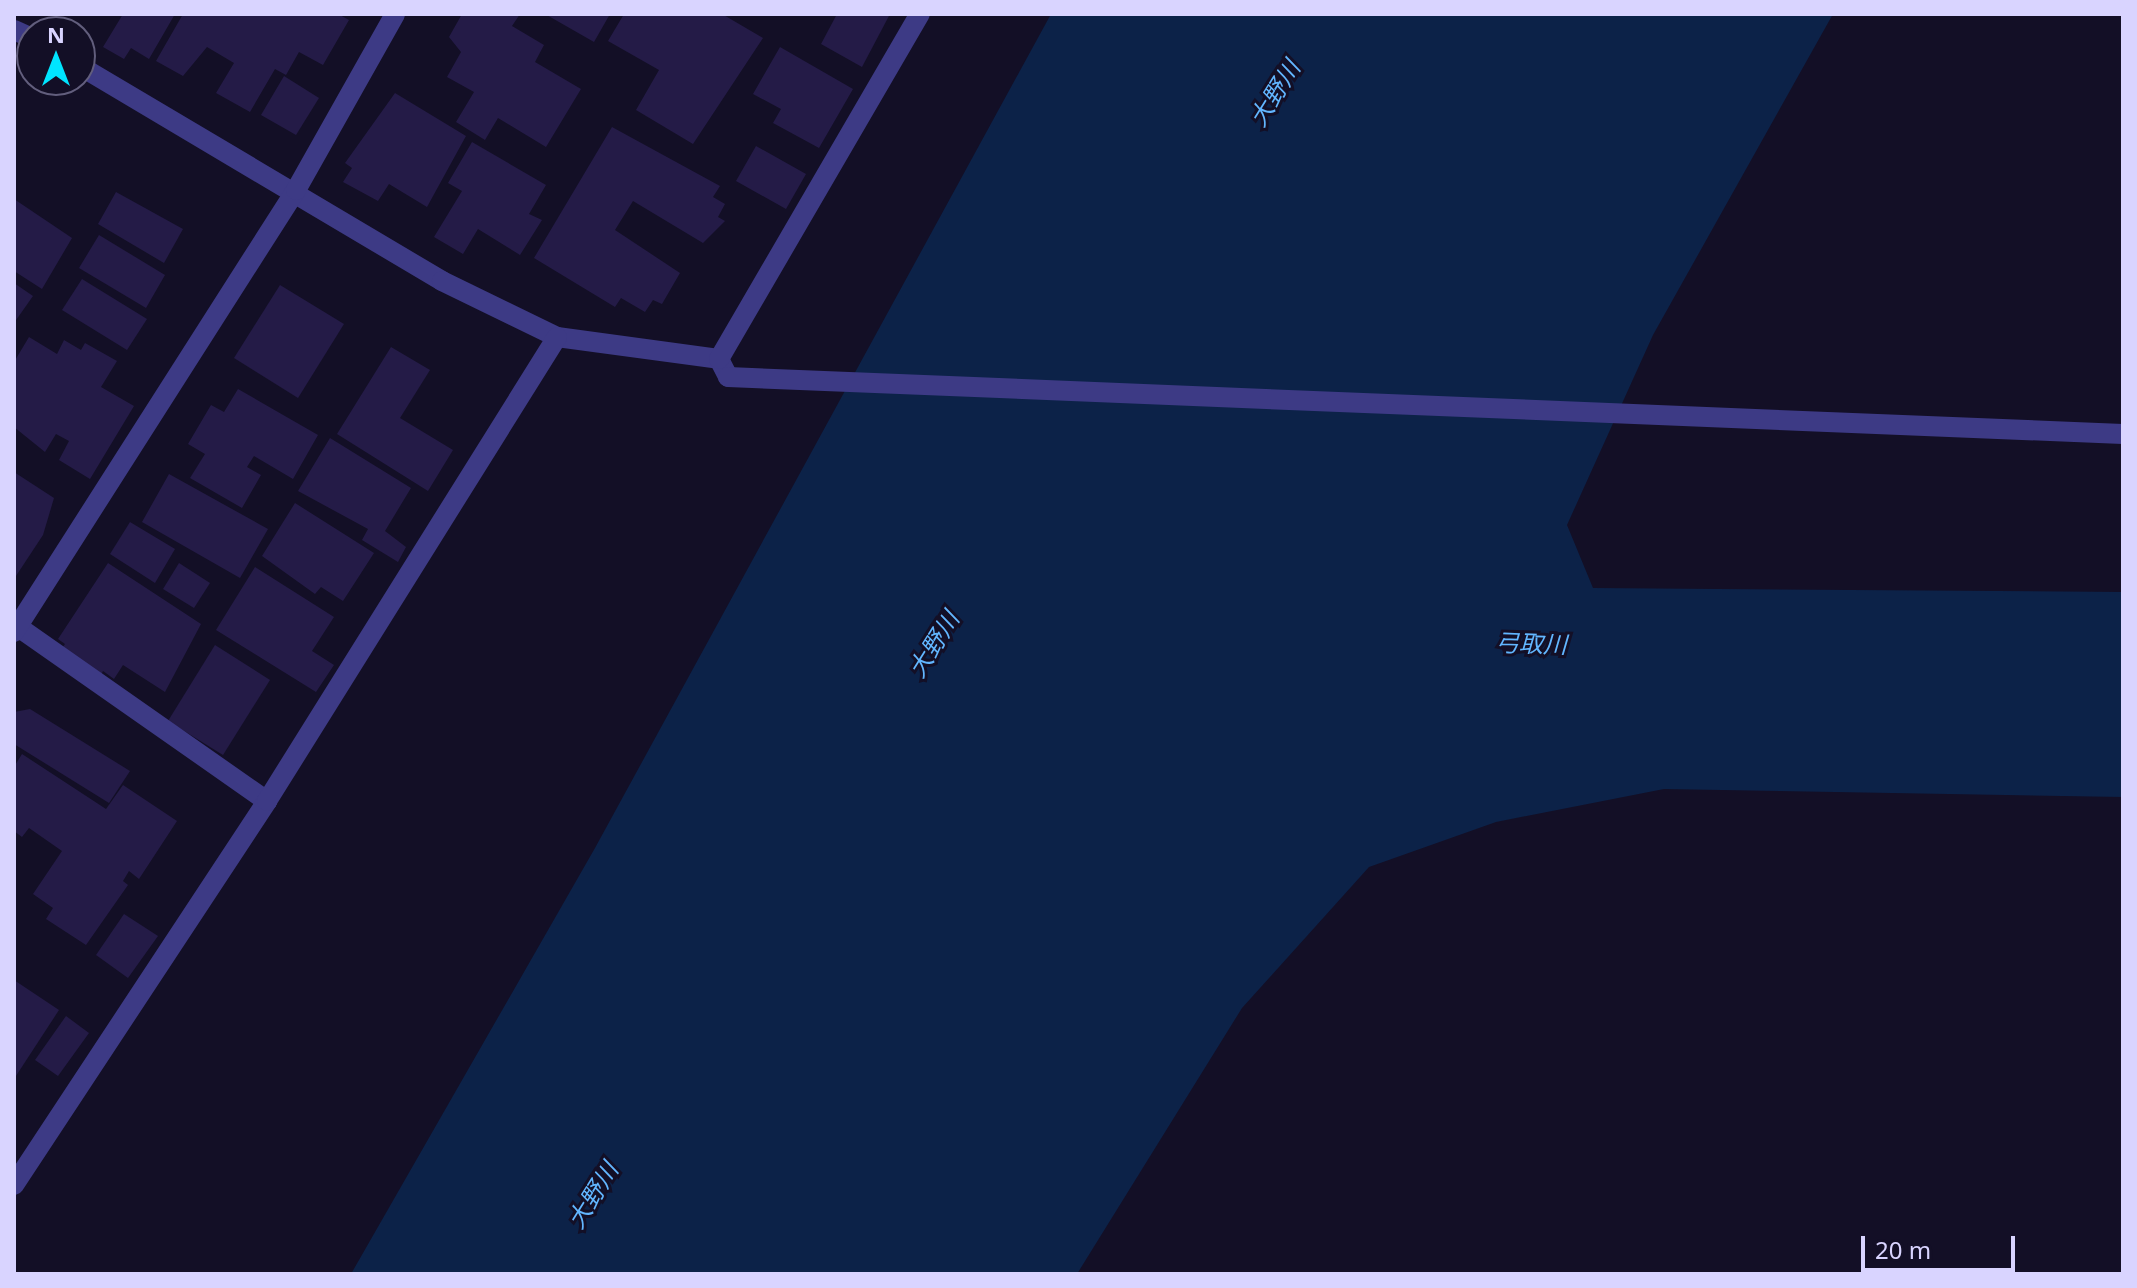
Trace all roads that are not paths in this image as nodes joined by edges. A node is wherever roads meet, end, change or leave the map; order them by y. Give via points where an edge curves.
1 (395, 14) edge
2 (920, 14) edge
3 (96, 75) edge
4 (296, 190) junction
5 (557, 337) junction
6 (724, 368) junction
7 (2123, 434) edge
8 (15, 628) edge
9 (267, 801) junction
10 (14, 1185) edge

1 - 4 street
2 - 6 street
3 - 4 street
4 - 5 street via 442,281
4 - 8 street
5 - 6 street
5 - 9 street
6 - 7 street
8 - 9 street
9 - 10 street

